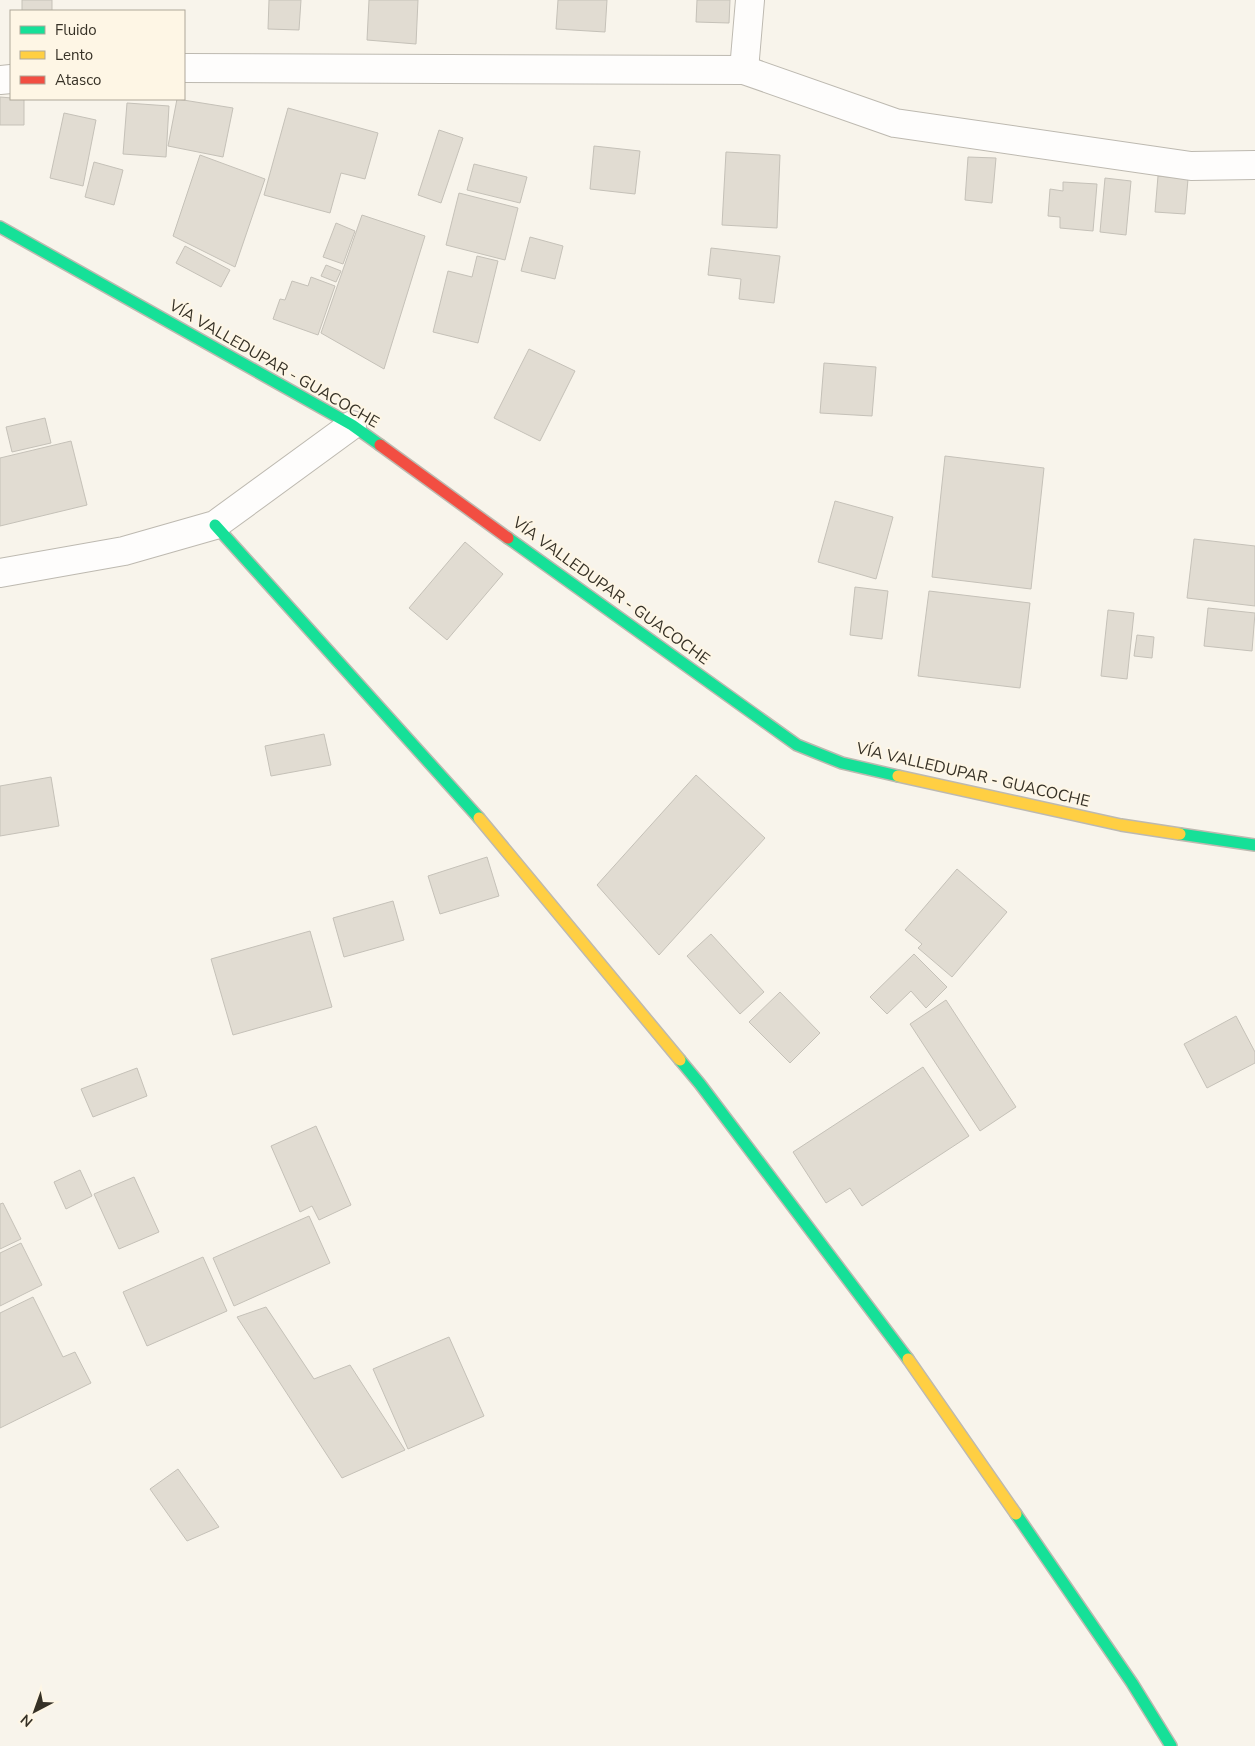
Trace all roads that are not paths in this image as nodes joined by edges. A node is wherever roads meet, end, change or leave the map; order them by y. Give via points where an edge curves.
1 (750, 0) edge
2 (185, 68) edge
3 (744, 70) junction
4 (1255, 166) edge
5 (0, 226) edge
6 (352, 425) junction
7 (215, 525) junction
8 (0, 573) edge
9 (1255, 845) edge
10 (1171, 1746) edge

1 - 3 street
2 - 3 street
3 - 4 street via 895,123 1192,166
5 - 6 street, VÍA VALLEDUPAR - GUACOCHE
6 - 7 street
6 - 9 street, VÍA VALLEDUPAR - GUACOCHE via 797,745 842,762 1121,825
7 - 8 street via 124,551
7 - 10 street via 464,799 700,1084 922,1379 1132,1683

